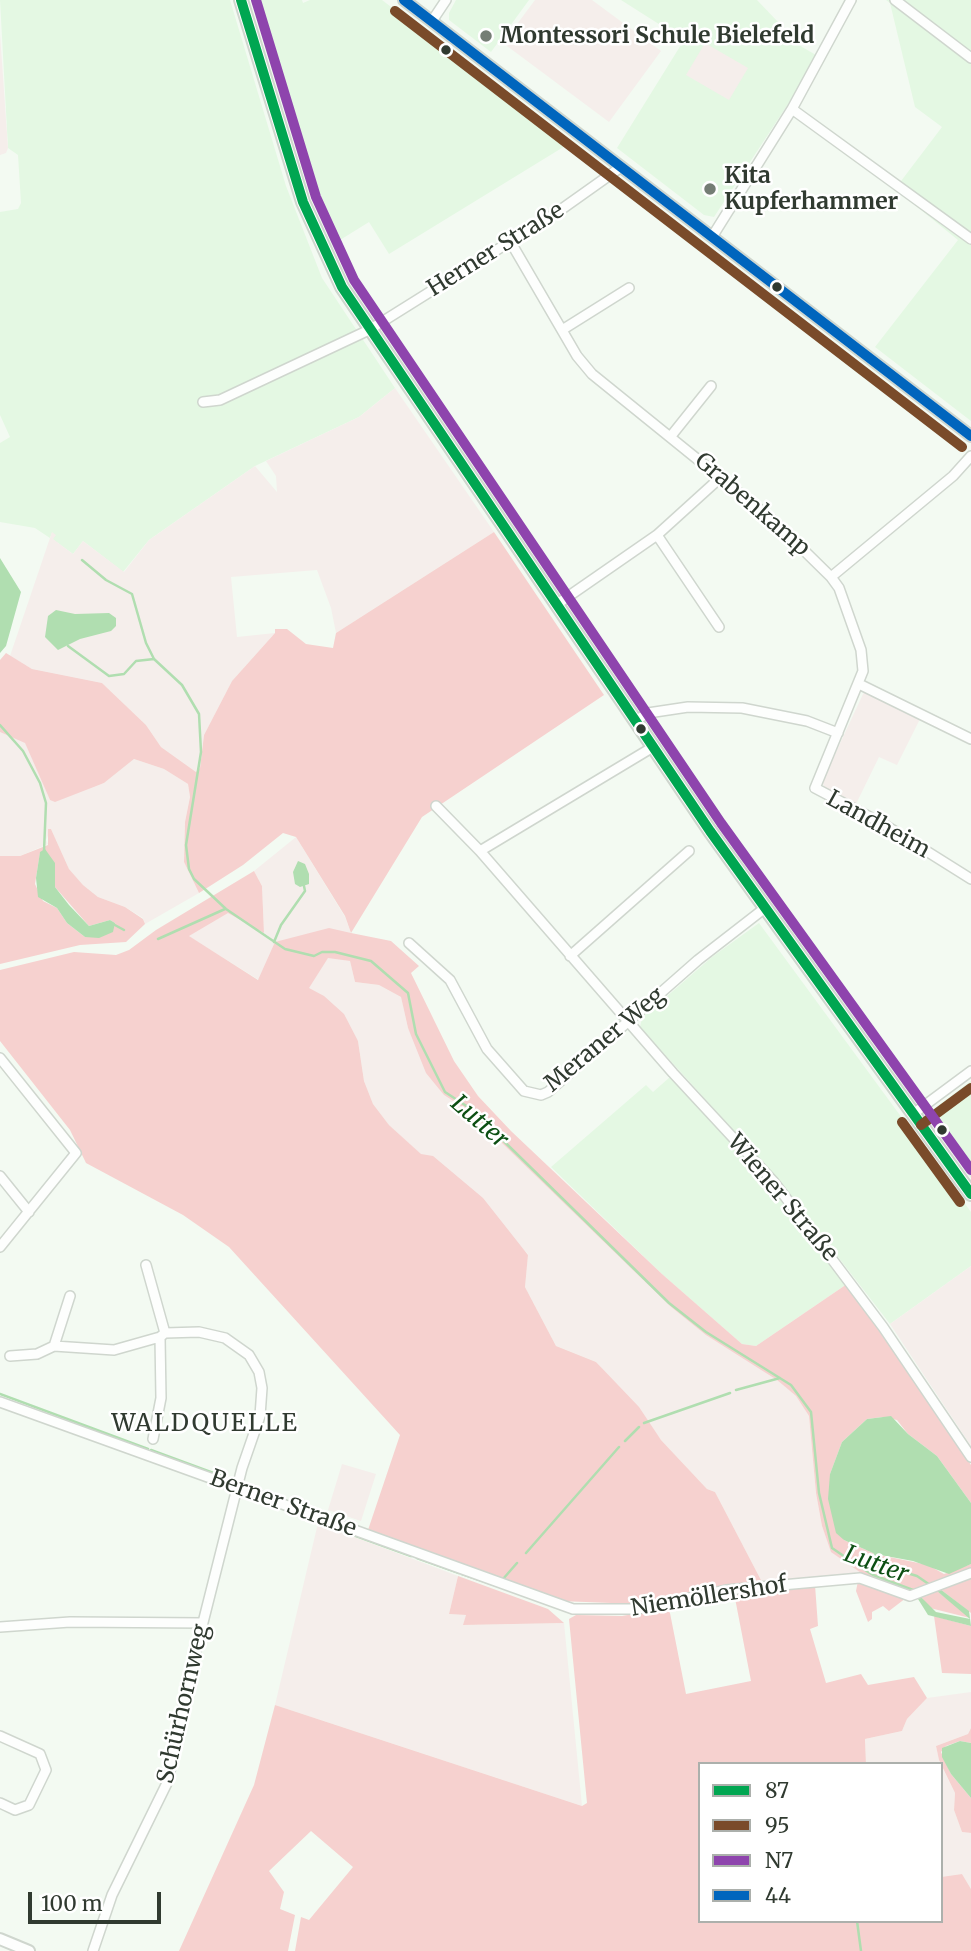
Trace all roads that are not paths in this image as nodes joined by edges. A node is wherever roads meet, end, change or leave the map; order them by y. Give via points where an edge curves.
1 (241, 0) edge
2 (404, 0) edge
3 (446, 0) edge
4 (895, 0) edge
5 (849, 5) edge
6 (432, 21) junction
7 (971, 58) edge
8 (792, 109) junction
9 (621, 167) junction
10 (712, 237) junction
11 (971, 239) edge
12 (510, 241) junction
13 (629, 288) dead end
14 (369, 330) junction
15 (562, 330) junction
16 (711, 386) dead end
17 (203, 402) dead end
18 (671, 436) junction
19 (971, 436) edge
20 (971, 456) edge
21 (721, 477) junction
22 (657, 535) junction
23 (831, 577) junction
24 (556, 605) junction
25 (719, 627) dead end
26 (859, 684) junction
27 (635, 721) junction
28 (838, 733) junction
29 (971, 739) edge
30 (653, 747) junction
31 (436, 806) dead end
32 (480, 851) junction
33 (689, 851) dead end
34 (971, 879) edge
35 (765, 908) junction
36 (409, 943) dead end
37 (570, 956) junction
38 (627, 1021) junction
39 (0, 1058) edge
40 (971, 1071) edge
41 (913, 1114) junction
42 (0, 1176) edge
43 (971, 1194) edge
44 (29, 1212) junction
45 (0, 1247) edge
46 (146, 1265) dead end
47 (70, 1296) dead end
48 (163, 1335) junction
49 (54, 1346) junction
50 (10, 1356) dead end
51 (0, 1402) edge
52 (153, 1438) dead end
53 (971, 1457) edge
54 (238, 1488) junction
55 (971, 1573) edge
56 (565, 1607) joint
57 (203, 1623) junction
58 (0, 1627) edge
59 (0, 1736) edge
60 (0, 1803) edge
61 (0, 1939) edge
62 (29, 1951) edge
63 (93, 1951) edge

1 - 14 main road via 312,226
2 - 6 street
3 - 6 street
4 - 7 street
5 - 8 street
6 - 9 street
8 - 10 street
8 - 11 street
9 - 10 street
9 - 12 street, Herner Straße
10 - 19 street
12 - 14 street, Herner Straße
12 - 15 street, Grabenkamp
13 - 15 street
14 - 17 street, Herner Straße via 220,401
14 - 24 main road
15 - 18 street, Grabenkamp via 592,374
16 - 18 street
18 - 21 street, Grabenkamp
20 - 23 street
21 - 22 street
21 - 23 street, Grabenkamp
22 - 24 street
22 - 25 street
23 - 26 street, Landheim via 861,650
24 - 27 main road
26 - 28 street, Landheim
26 - 29 street
27 - 28 street via 648,713 688,707 742,708 807,720
27 - 30 main road
28 - 34 street, Landheim via 815,788
30 - 32 street
30 - 35 main road
31 - 32 street, Wiener Straße
32 - 37 street, Wiener Straße
33 - 37 street
35 - 38 street, Meraner Weg
35 - 41 main road
36 - 38 street, Meraner Weg via 450,980 487,1049 524,1091 548,1092
37 - 38 street, Wiener Straße
38 - 53 street, Wiener Straße via 803,1218
39 - 44 street via 76,1153
40 - 41 street
41 - 43 main road
42 - 44 street
44 - 45 street
46 - 48 street
47 - 49 street
48 - 49 street, Schürhornweg via 101,1351
48 - 52 street via 161,1398
48 - 54 street, Schürhornweg via 199,1332 225,1338 249,1355 259,1372 260,1416
49 - 50 street via 37,1354
51 - 54 street, Berner Straße
54 - 56 street, Berner Straße
54 - 57 street, Schürhornweg
55 - 56 street, Niemöllershof via 910,1597 860,1578 726,1590 638,1609
57 - 58 street via 70,1622
57 - 63 street, Schürhornweg via 166,1788 112,1895
59 - 60 street via 40,1754 46,1770 29,1805 15,1810
61 - 62 street

